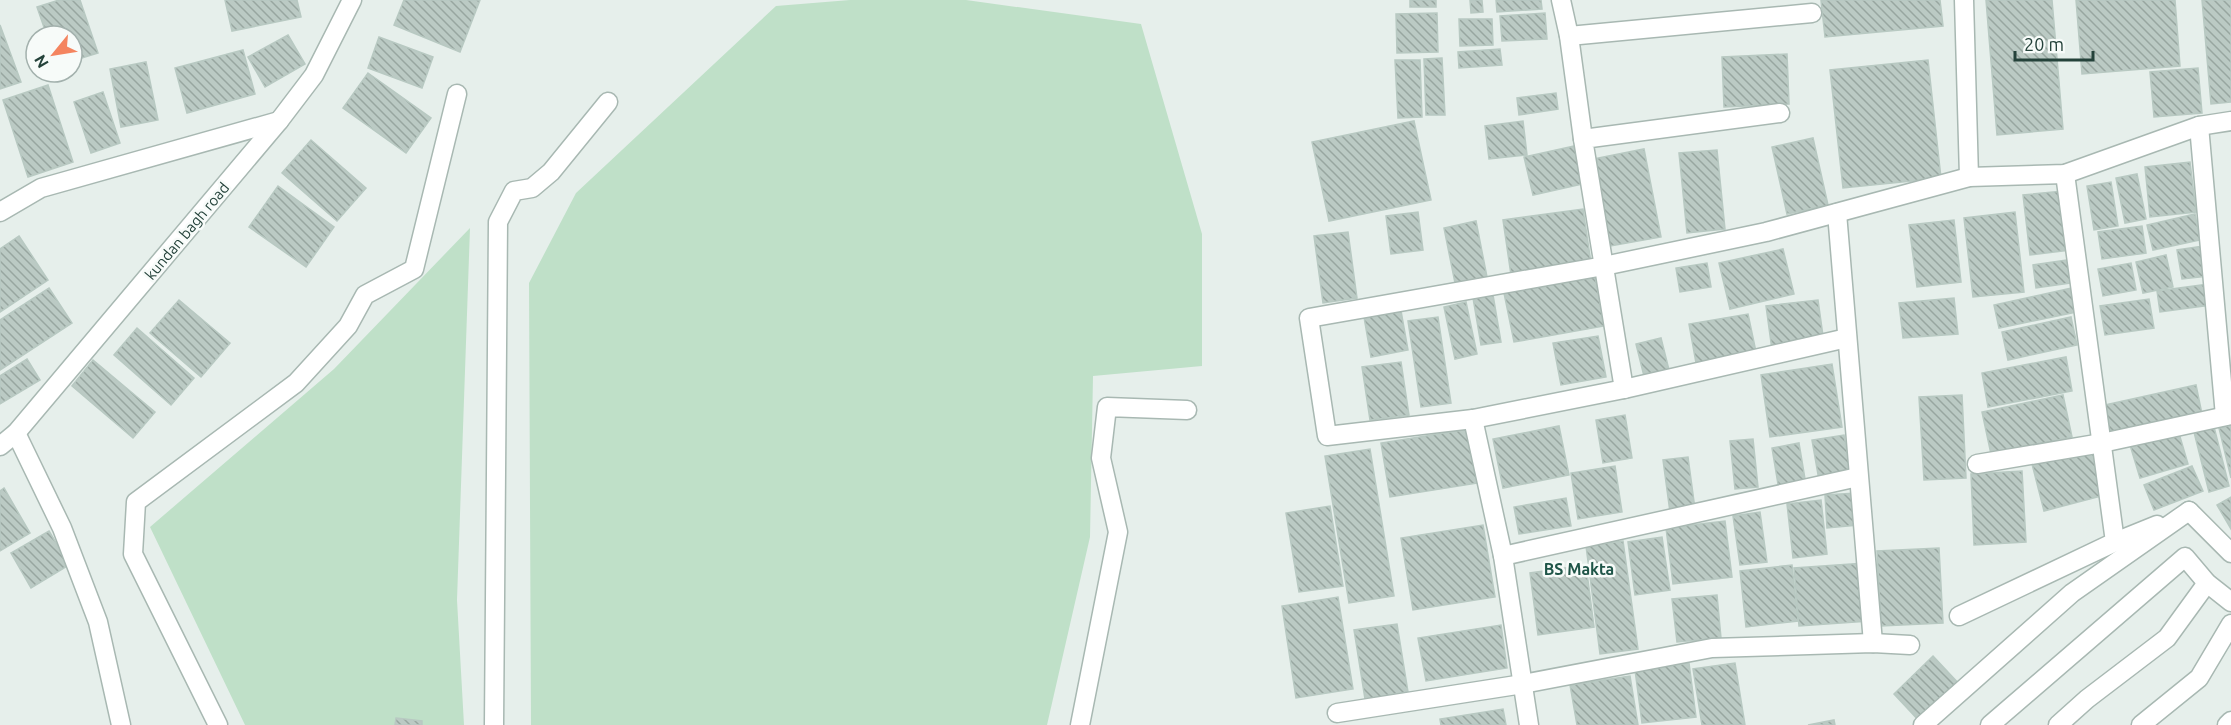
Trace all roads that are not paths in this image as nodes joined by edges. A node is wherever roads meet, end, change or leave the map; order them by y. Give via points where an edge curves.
1 (352, 0) edge
2 (1561, 0) edge
3 (1964, 0) edge
4 (1812, 13) dead end
5 (1569, 36) junction
6 (457, 94) dead end
7 (609, 102) dead end
8 (1780, 113) dead end
9 (279, 121) junction
10 (2231, 121) edge
11 (2199, 126) junction
12 (1583, 139) junction
13 (2065, 174) junction
14 (1969, 177) junction
15 (0, 212) edge
16 (1837, 213) junction
17 (1605, 266) junction
18 (1847, 338) junction
19 (1624, 389) junction
20 (1187, 410) dead end
21 (2228, 416) edge
22 (1473, 419) junction
23 (16, 433) junction
24 (2102, 443) junction
25 (0, 446) edge
26 (1977, 464) dead end
27 (1858, 477) junction
28 (2189, 511) junction
29 (2115, 542) junction
30 (2231, 553) edge
31 (1503, 556) junction
32 (2207, 583) junction
33 (2231, 602) edge
34 (1959, 616) dead end
35 (2231, 624) edge
36 (1873, 643) junction
37 (1910, 645) dead end
38 (1523, 684) junction
39 (1337, 713) dead end
40 (2231, 721) edge
41 (121, 725) edge
42 (218, 725) edge
43 (494, 725) edge
44 (1080, 725) edge
45 (1529, 725) edge
46 (1923, 725) edge
47 (1990, 725) edge
48 (2058, 725) edge
49 (2141, 725) edge
50 (2226, 725) edge

1 - 9 street, kundan bagh road via 314,75
2 - 5 street
3 - 14 street
4 - 5 street
5 - 12 street
6 - 42 street via 414,269 365,295 348,326 296,382 136,502 133,554
7 - 43 street via 551,172 532,188 514,191 498,222
8 - 12 street
9 - 15 street via 41,188
9 - 23 street, kundan bagh road
10 - 11 street
11 - 13 street
11 - 21 street
12 - 17 street
13 - 14 street
13 - 24 street
14 - 16 street
16 - 17 street
16 - 18 street
17 - 19 street
17 - 22 street via 1309,318 1327,436
18 - 19 street
18 - 27 street
19 - 22 street
20 - 44 street via 1107,407 1101,458 1118,532
21 - 24 street
22 - 31 street
23 - 25 street, kundan bagh road
23 - 41 street via 62,528 98,622
24 - 26 street
24 - 29 street
27 - 31 street
27 - 36 street
28 - 29 street
28 - 30 street
28 - 46 street via 2072,593
29 - 34 street
31 - 38 street
32 - 33 street
32 - 47 street via 2185,557
32 - 48 street via 2167,638
35 - 49 street via 2199,678
36 - 37 street
36 - 38 street via 1712,648
38 - 39 street
38 - 45 street
40 - 50 street

